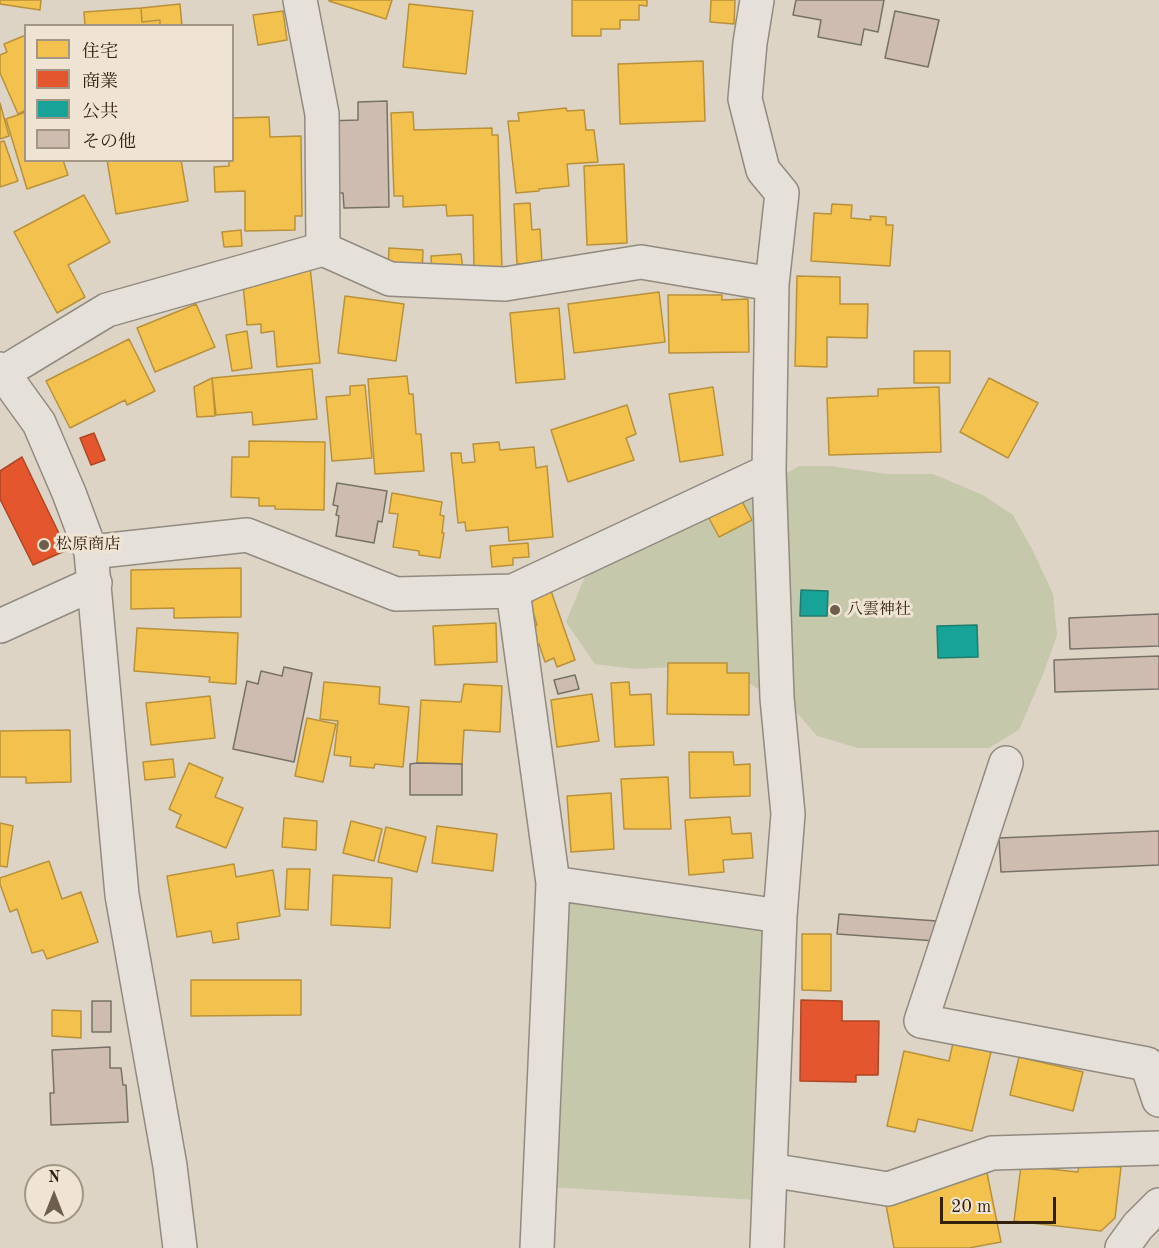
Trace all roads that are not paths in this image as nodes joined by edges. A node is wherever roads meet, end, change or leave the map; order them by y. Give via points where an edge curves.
1 (300, 0) edge
2 (757, 0) edge
3 (323, 249) junction
4 (772, 284) junction
5 (2, 371) edge
6 (769, 471) junction
7 (93, 568) junction
8 (513, 591) junction
9 (0, 626) edge
10 (1006, 763) dead end
11 (553, 883) junction
12 (780, 916) junction
13 (1159, 1100) edge
14 (1159, 1148) edge
15 (770, 1170) junction
16 (1159, 1205) edge
17 (180, 1248) edge
18 (537, 1248) edge
19 (767, 1248) edge
20 (1122, 1248) edge

1 - 3 street via 322,114
2 - 4 street via 746,99 763,170 782,193
3 - 4 street via 390,279 505,284 641,262
3 - 5 street via 107,310
4 - 6 street
5 - 7 street via 39,423 69,493
6 - 8 street
6 - 12 street via 777,698 788,814
7 - 8 street via 247,535 396,594
7 - 9 street
7 - 17 street via 122,895 170,1166
8 - 11 street
10 - 13 street via 921,1022 1147,1064
11 - 12 street
11 - 18 street
12 - 15 street
14 - 15 street via 992,1153 888,1189
15 - 19 street
16 - 20 street

